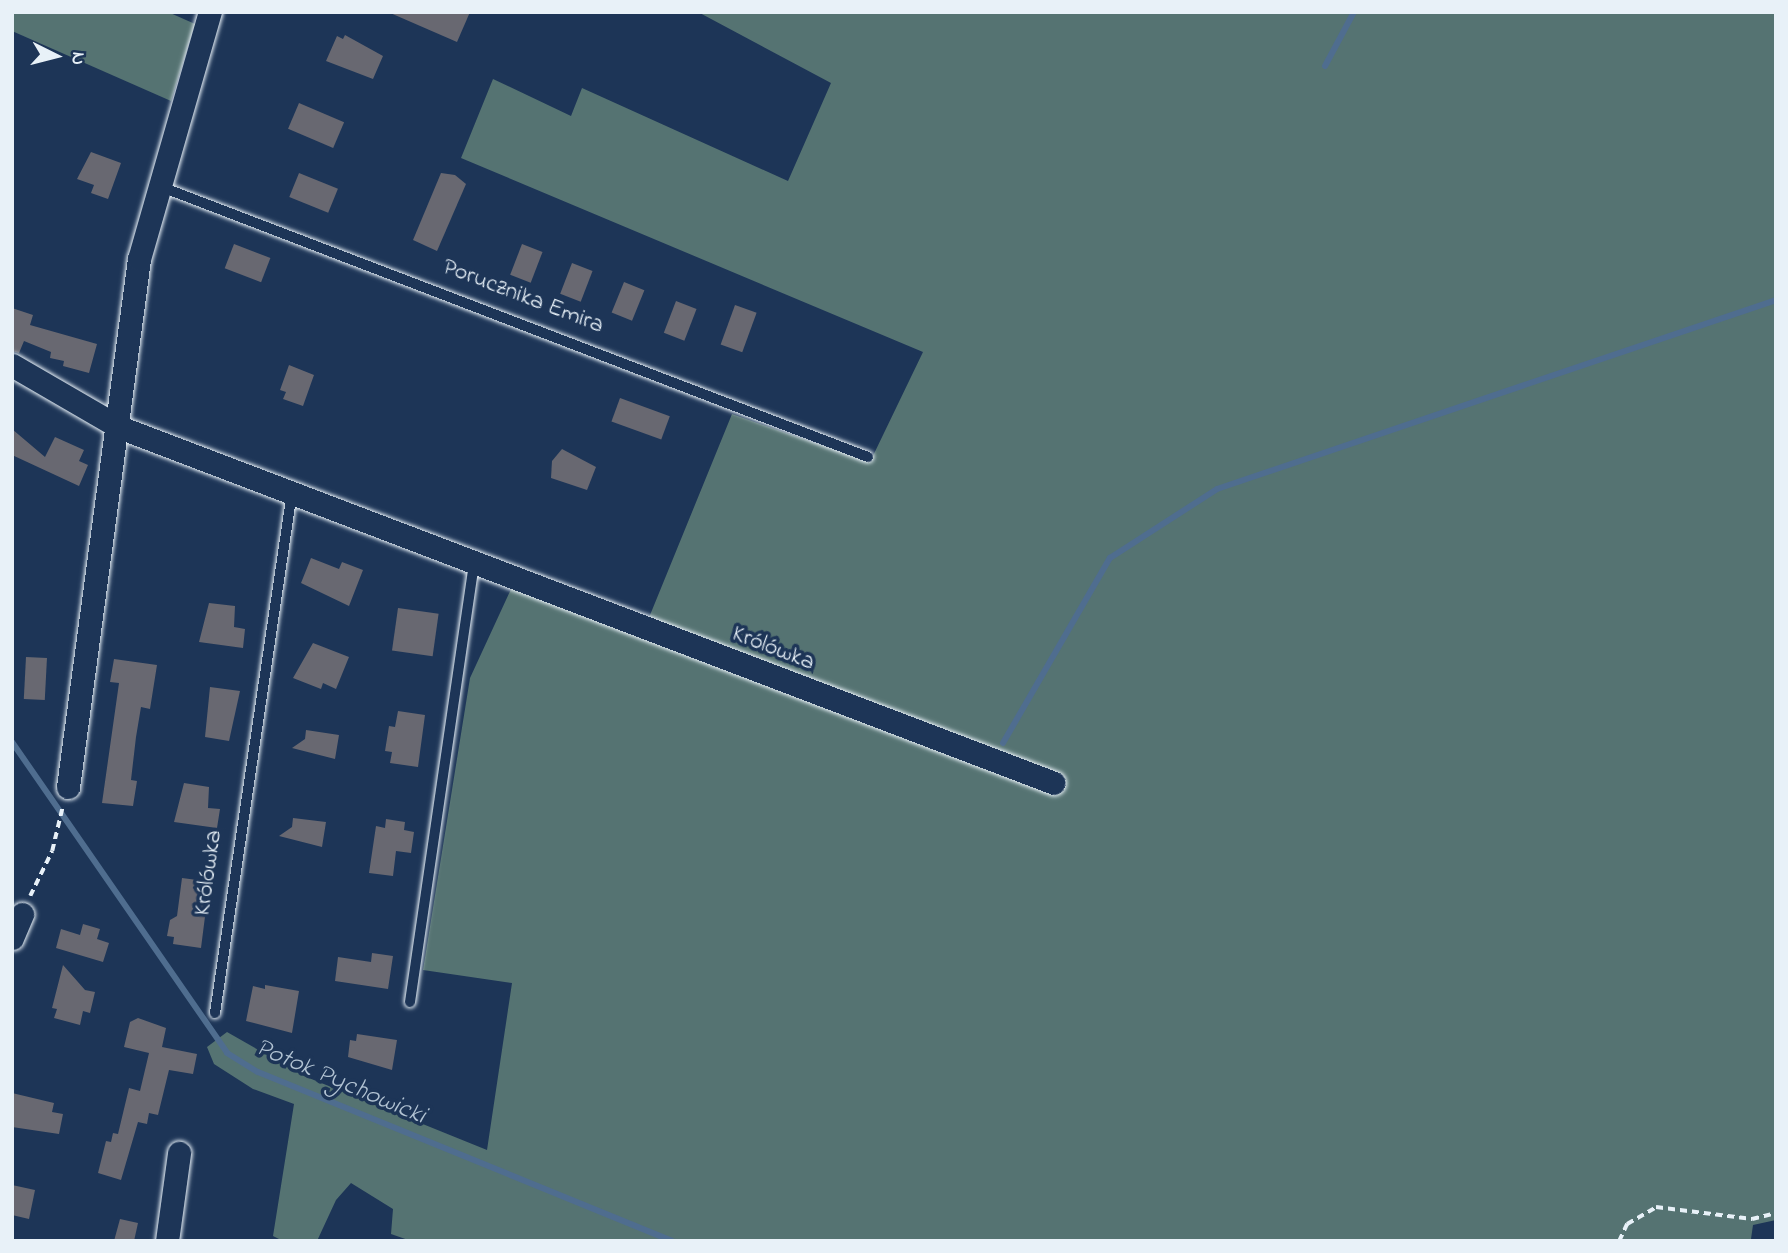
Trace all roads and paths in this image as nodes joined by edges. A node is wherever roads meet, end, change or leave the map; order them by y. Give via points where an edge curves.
1 (210, 12) edge
2 (159, 186) junction
3 (12, 365) edge
4 (119, 427) junction
5 (868, 457) dead end
6 (292, 492) junction
7 (474, 563) junction
8 (1054, 783) dead end
9 (65, 796) joint
10 (15, 929) edge
11 (411, 1002) dead end
12 (215, 1013) dead end
13 (179, 1153) dead end
14 (1776, 1213) edge
15 (167, 1241) edge
16 (1619, 1241) edge

1 - 2 street
2 - 4 street via 139,260
2 - 5 lane, Porucznika Emira
3 - 4 street, Królówka
4 - 6 street, Królówka
4 - 9 street
6 - 7 street, Królówka
6 - 12 lane, Królówka
7 - 8 street, Królówka
7 - 11 lane
9 - 10 path via 52,851
13 - 15 street
14 - 16 path via 1752,1219 1656,1207 1627,1224

